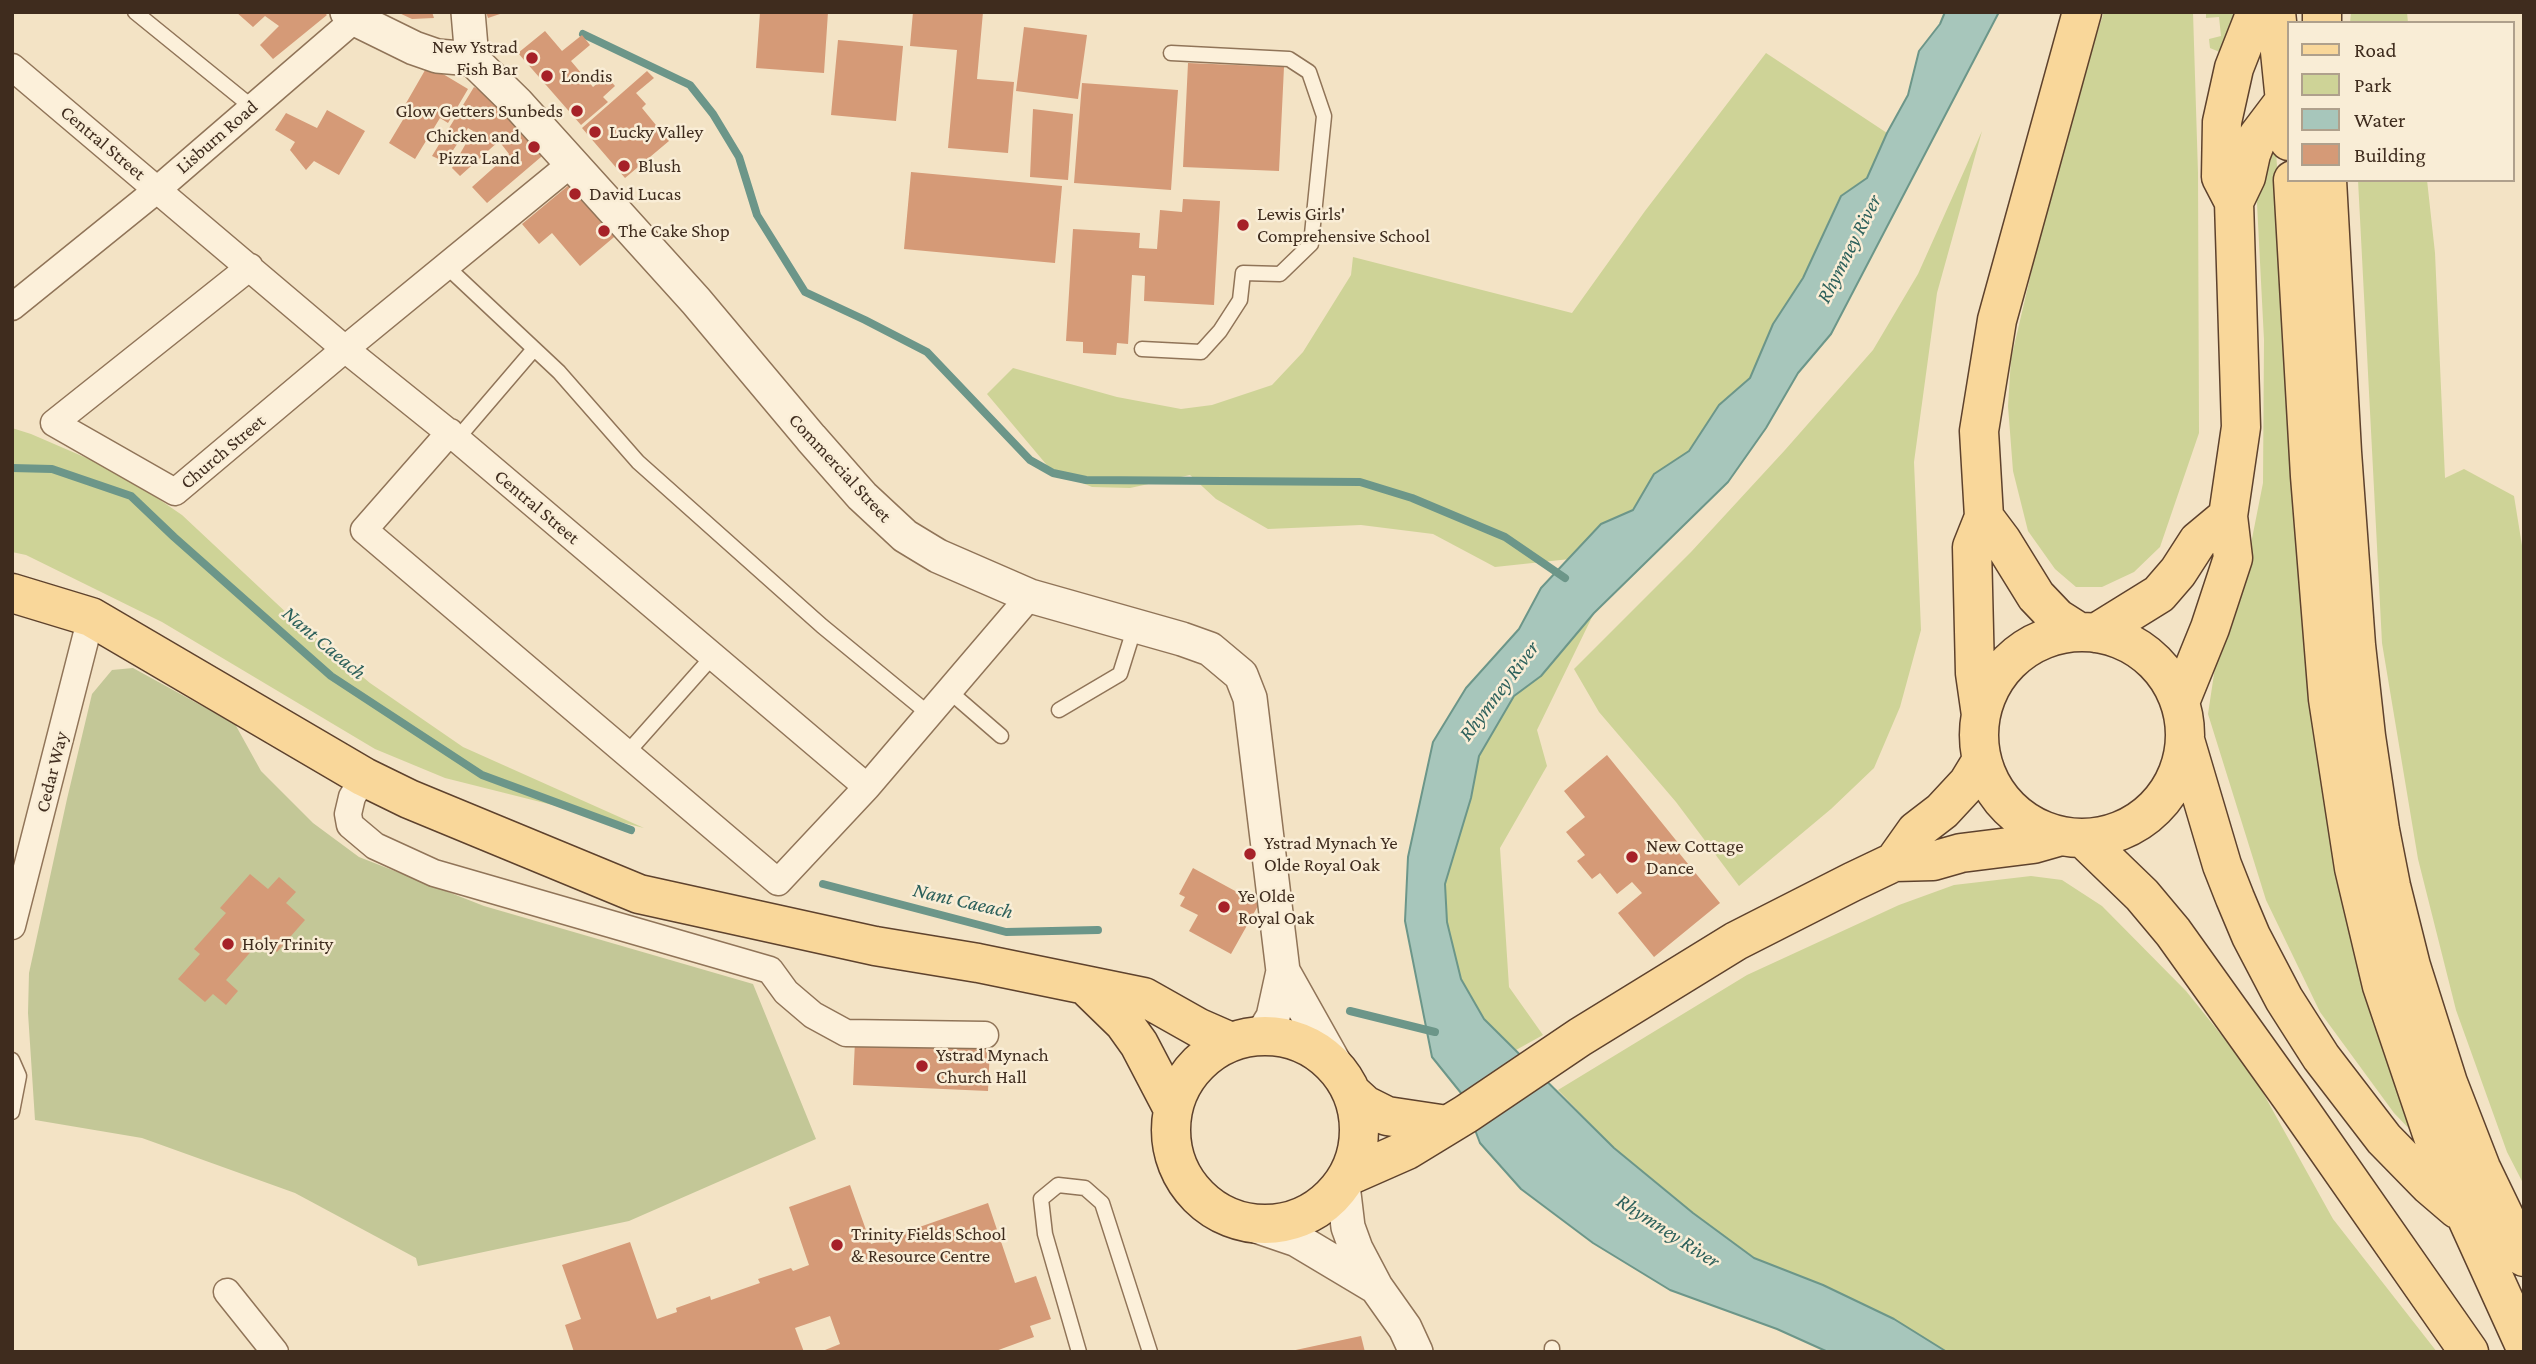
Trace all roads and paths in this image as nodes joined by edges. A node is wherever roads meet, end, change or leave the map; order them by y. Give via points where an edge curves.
1 (135, 12) edge
2 (468, 12) edge
3 (2082, 12) edge
4 (2256, 12) edge
5 (2276, 12) edge
6 (351, 16) edge
7 (1171, 53) dead end
8 (472, 59) junction
9 (12, 67) edge
10 (2287, 98) edge
11 (252, 107) junction
12 (2288, 120) edge
13 (572, 163) junction
14 (2292, 182) edge
15 (2327, 182) edge
16 (158, 188) junction
17 (2234, 202) junction
18 (446, 266) junction
19 (250, 267) junction
20 (12, 306) edge
21 (345, 349) junction
22 (534, 349) junction
23 (1142, 349) dead end
24 (453, 435) junction
25 (2228, 516) junction
26 (1984, 517) junction
27 (12, 593) edge
28 (1030, 596) junction
29 (91, 618) junction
30 (1135, 625) junction
31 (2087, 633) junction
32 (713, 656) junction
33 (949, 691) junction
34 (2180, 702) junction
35 (1059, 710) dead end
36 (929, 714) junction
37 (1981, 715) junction
38 (1001, 736) dead end
39 (2185, 740) junction
40 (627, 753) junction
41 (1982, 760) junction
42 (364, 777) junction
43 (867, 788) junction
44 (2072, 837) junction
45 (1894, 862) junction
46 (12, 926) edge
47 (1283, 971) junction
48 (1086, 986) junction
49 (985, 1035) dead end
50 (1247, 1038) junction
51 (12, 1060) edge
52 (1346, 1082) junction
53 (1173, 1109) junction
54 (12, 1112) edge
55 (1457, 1119) junction
56 (1345, 1180) junction
57 (2465, 1216) junction
58 (1250, 1224) junction
59 (2524, 1257) edge
60 (2524, 1269) edge
61 (1376, 1287) junction
62 (227, 1292) dead end
63 (2524, 1344) edge
64 (1076, 1351) edge
65 (275, 1352) edge
66 (1150, 1352) edge
67 (1416, 1352) edge
68 (2469, 1352) edge

1 - 11 lane
2 - 8 street
3 - 26 main road via 1997,320 1979,431
4 - 17 main road via 2234,68 2222,122 2221,177
5 - 10 main road
6 - 8 street via 414,48 437,56
6 - 11 street, Lisburn Road
7 - 23 lane via 1289,59 1310,72 1324,116 1311,244 1280,274 1243,273 1240,300 1201,352
8 - 13 street, Commercial Street
9 - 16 street, Central Street
10 - 12 main road
10 - 17 main road via 2258,136
11 - 16 street, Lisburn Road
13 - 18 street, Church Street
13 - 28 street, Commercial Street via 862,496 905,536
14 - 57 main road via 2328,699 2347,828 2392,1018
15 - 59 main road via 2355,632 2380,830 2411,966 2448,1083 2481,1168
16 - 19 street, Central Street
16 - 20 street, Lisburn Road
17 - 25 main road via 2241,427
18 - 21 street, Church Street
18 - 22 lane
19 - 21 street, Central Street
19 - 21 street, Church Street via 54,423 175,492
21 - 24 street, Central Street
22 - 24 lane
22 - 36 lane via 638,462 822,626
24 - 32 street, Central Street
24 - 40 street via 364,530
25 - 31 main road via 2198,541 2158,594
25 - 34 main road via 2233,558
26 - 31 main road via 2036,596 2057,618
26 - 37 main road via 1972,547 1975,673
27 - 29 main road
28 - 30 street, Commercial Street
28 - 33 street
29 - 42 main road
29 - 46 street, Cedar Way
30 - 35 lane via 1120,674
30 - 47 street, Commercial Street via 1210,649 1241,675 1250,698
31 - 34 main road via 2139,649 2163,672
31 - 37 main road via 2045,639 2015,657 1993,683
32 - 40 lane
32 - 43 street, Central Street
33 - 36 street
33 - 38 lane
34 - 39 main road
36 - 43 street
37 - 41 main road
39 - 44 main road via 2181,765 2153,810 2108,835
39 - 57 main road via 2222,865 2284,999 2328,1067 2385,1139
40 - 43 street via 778,882
41 - 44 main road via 1990,782 2019,817 2039,829
41 - 45 main road via 1968,783 1916,831
42 - 48 main road via 639,894
42 - 49 street via 352,797 350,825 375,846 434,873 770,970 794,1000 846,1033
44 - 45 main road via 1933,861
44 - 68 main road via 2136,888 2173,932
45 - 55 main road via 1736,941
47 - 50 street, Commercial Street via 1273,1017
47 - 52 street, Commercial Street
48 - 50 main road via 1144,997 1199,1028
48 - 53 main road via 1139,1044
50 - 52 main road via 1291,1039 1317,1050
50 - 53 main road via 1204,1057 1184,1080
51 - 54 lane via 19,1076
52 - 55 main road via 1365,1105 1387,1116
52 - 56 main road via 1359,1115 1360,1136
53 - 58 main road via 1171,1140 1179,1170 1196,1195 1221,1214
55 - 56 main road
56 - 58 main road via 1325,1204 1302,1217
56 - 61 street via 1348,1227
57 - 60 main road
57 - 63 main road
58 - 61 street via 1297,1240
61 - 67 street
62 - 65 street
64 - 66 lane via 1045,1234 1041,1199 1058,1185 1085,1188 1102,1203

